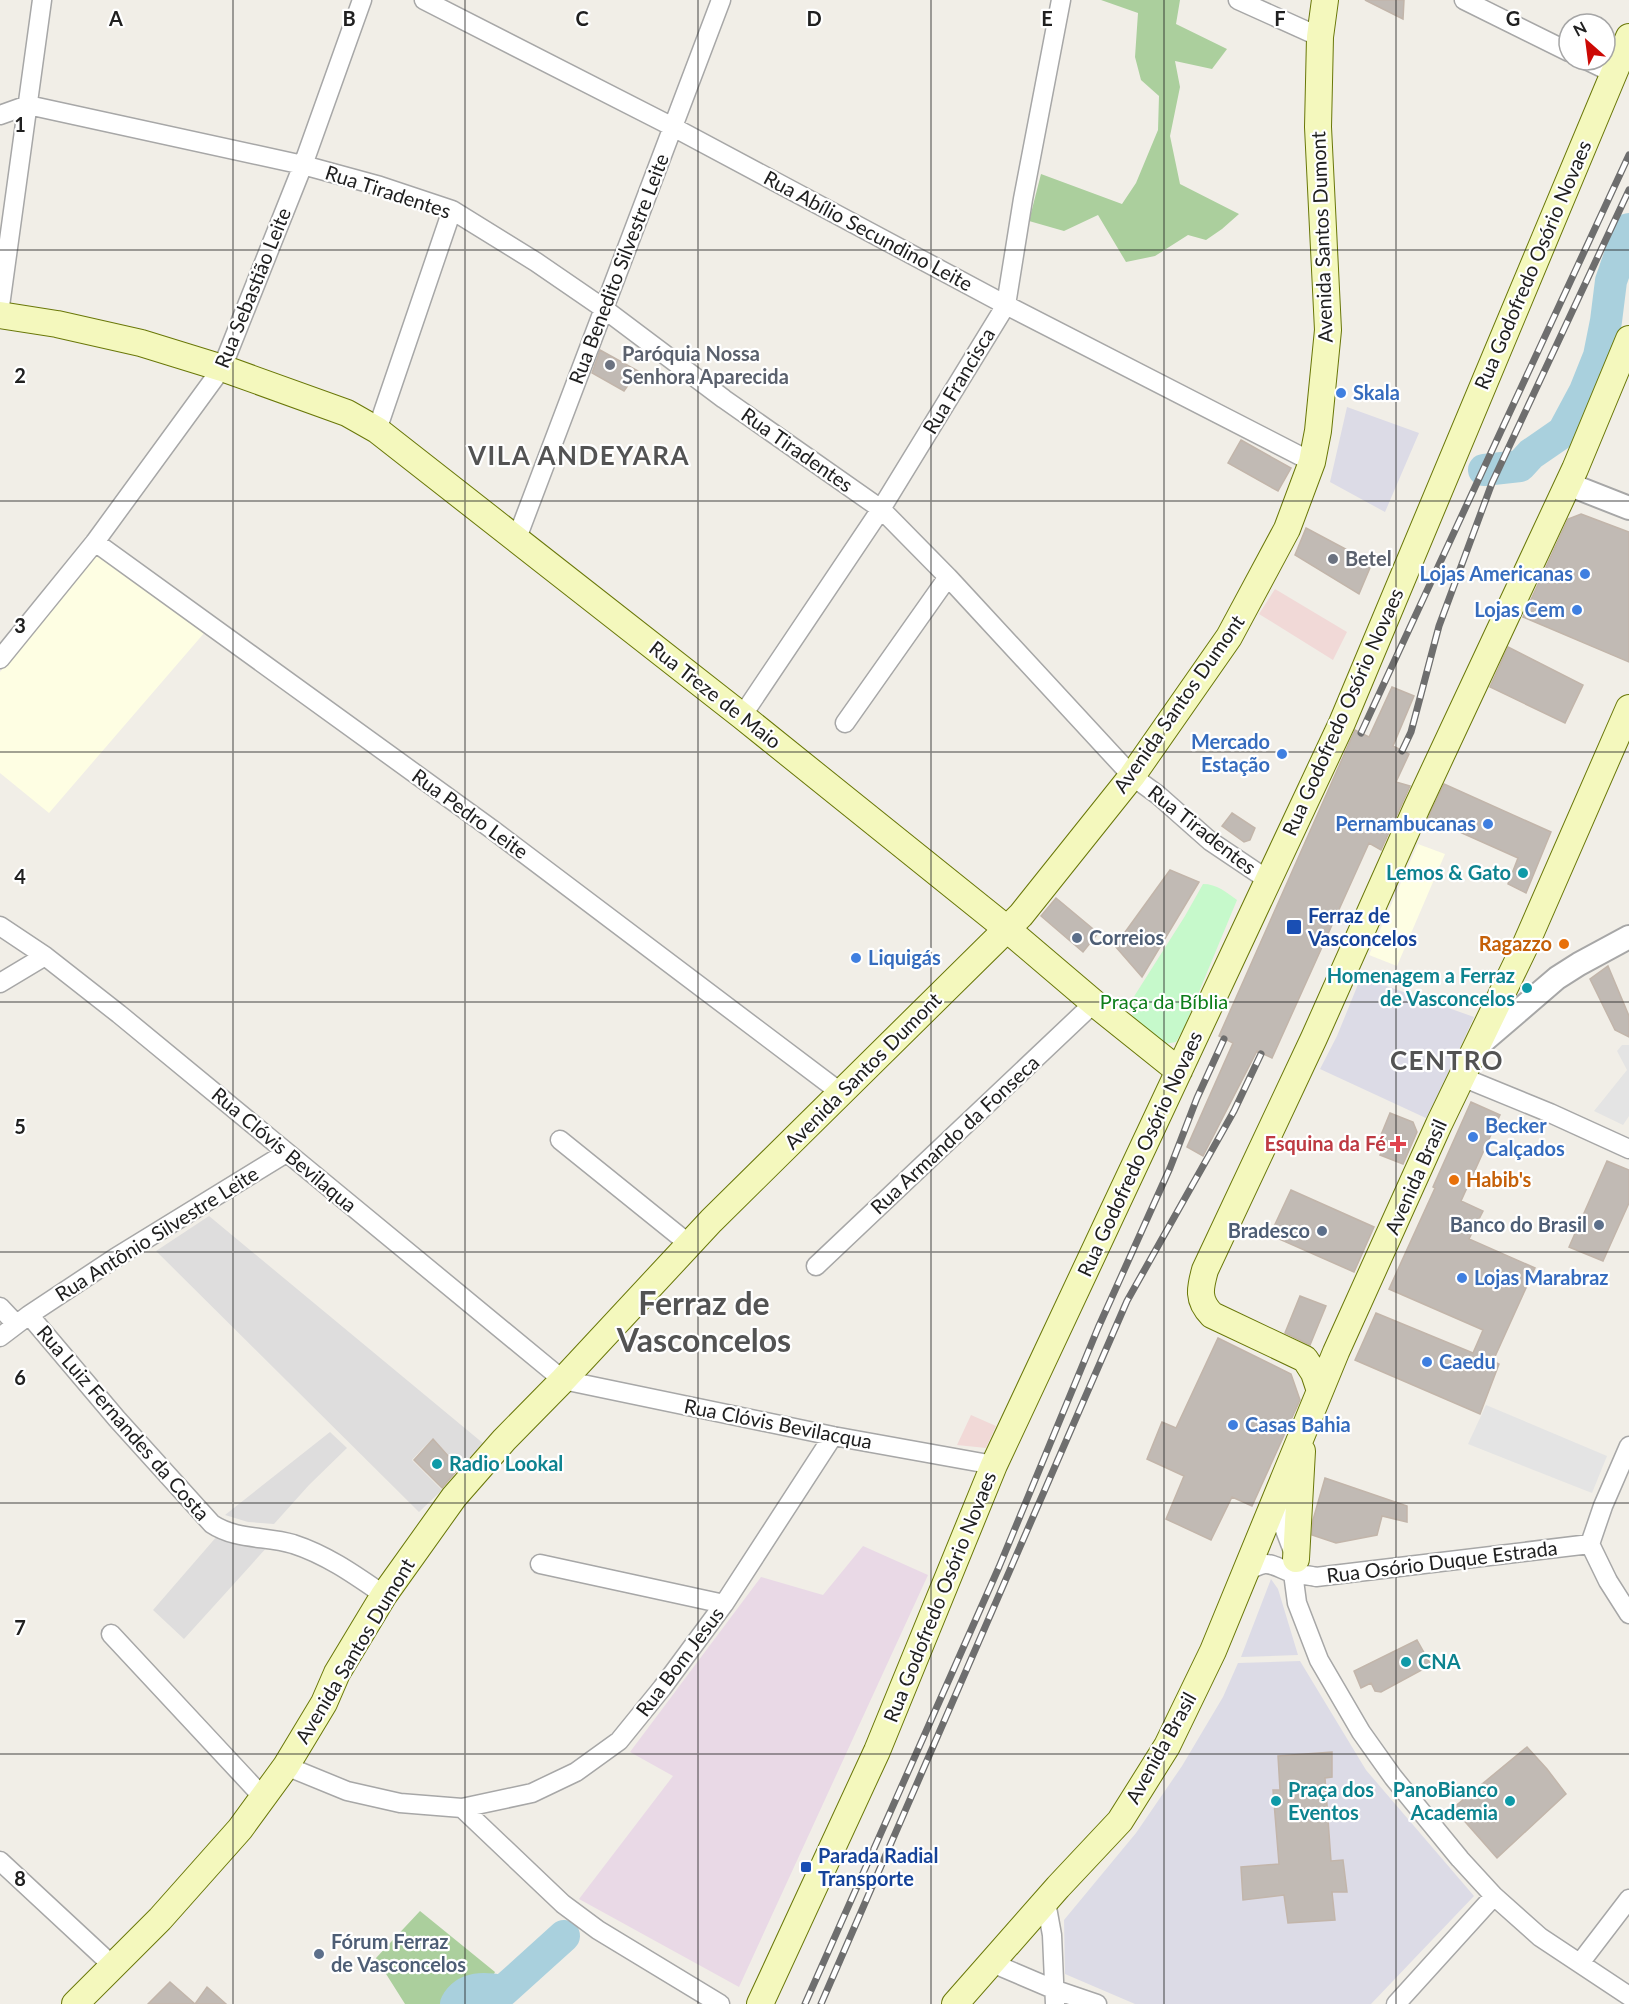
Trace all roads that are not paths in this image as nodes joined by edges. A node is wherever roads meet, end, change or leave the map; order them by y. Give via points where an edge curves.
1 (42, 0) edge
2 (362, 0) edge
3 (424, 0) edge
4 (721, 0) edge
5 (1061, 0) edge
6 (1238, 0) edge
7 (1325, 0) edge
8 (1464, 0) edge
9 (1320, 37) junction
10 (1629, 37) edge
11 (1557, 46) edge
12 (1613, 73) joint
13 (28, 105) junction
14 (0, 115) edge
15 (673, 128) junction
16 (303, 165) junction
17 (452, 210) junction
18 (1006, 305) junction
19 (0, 306) edge
20 (603, 308) junction
21 (0, 315) edge
22 (1629, 339) edge
23 (222, 368) junction
24 (377, 430) junction
25 (1312, 462) junction
26 (1568, 484) junction
27 (1629, 508) edge
28 (881, 509) junction
29 (517, 538) junction
30 (95, 542) junction
31 (948, 577) junction
32 (0, 659) edge
33 (1629, 708) edge
34 (742, 716) junction
35 (845, 723) dead end
36 (1132, 776) junction
37 (1268, 880) junction
38 (0, 926) edge
39 (1007, 928) junction
40 (1629, 938) edge
41 (45, 956) junction
42 (0, 982) edge
43 (1094, 1003) junction
44 (1476, 1048) junction
45 (1179, 1071) junction
46 (1462, 1077) junction
47 (840, 1092) junction
48 (560, 1140) dead end
49 (1629, 1149) edge
50 (286, 1153) junction
51 (689, 1245) junction
52 (816, 1266) dead end
53 (0, 1307) edge
54 (22, 1320) junction
55 (0, 1337) edge
56 (1336, 1352) junction
57 (1305, 1359) junction
58 (563, 1380) junction
59 (1320, 1391) junction
60 (1305, 1430) junction
61 (833, 1436) junction
62 (1629, 1446) edge
63 (994, 1464) junction
64 (1274, 1501) junction
65 (1590, 1544) junction
66 (540, 1564) dead end
67 (1294, 1566) junction
68 (1244, 1574) junction
69 (384, 1595) junction
70 (724, 1604) junction
71 (1629, 1614) edge
72 (111, 1634) dead end
73 (286, 1766) junction
74 (262, 1796) junction
75 (462, 1808) junction
76 (0, 1861) edge
77 (1494, 1896) junction
78 (1629, 1899) edge
79 (1046, 1902) junction
80 (992, 1963) junction
81 (1580, 1963) junction
82 (112, 1965) junction
83 (1054, 1996) edge
84 (1629, 1996) edge
85 (75, 2004) edge
86 (720, 2004) edge
87 (760, 2004) edge
88 (955, 2004) edge
89 (1097, 2004) edge
90 (1396, 2004) edge

1 - 13 street
2 - 16 street, Rua Sebastião Leite
3 - 15 street, Rua Abílio Secundino Leite
4 - 15 street, Rua Benedito Silvestre Leite
5 - 18 street, Rua Francisca
6 - 9 street
7 - 9 main road, Avenida Santos Dumont
8 - 11 street
9 - 25 main road, Avenida Santos Dumont via 1318,127 1329,330
10 - 12 main road, Rua Godofredo Osório Novaes
12 - 37 main road, Rua Godofredo Osório Novaes via 1346,713
13 - 14 street
13 - 16 street, Rua Tiradentes
13 - 19 street
15 - 18 street, Rua Abílio Secundino Leite
15 - 20 street, Rua Benedito Silvestre Leite
16 - 17 street, Rua Tiradentes
16 - 23 street, Rua Sebastião Leite
17 - 20 street, Rua Tiradentes
17 - 24 street
18 - 25 street, Rua Abílio Secundino Leite
18 - 28 street, Rua Francisca
20 - 28 street, Rua Tiradentes
20 - 29 street, Rua Benedito Silvestre Leite
21 - 23 main road, Rua Treze de Maio via 141,343
22 - 26 main road
23 - 24 main road, Rua Treze de Maio via 347,412
23 - 30 street, Rua Sebastião Leite
24 - 29 main road, Rua Treze de Maio
25 - 36 main road, Avenida Santos Dumont via 1287,528 1229,637
26 - 27 street
26 - 57 main road via 1205,1269 1200,1299 1212,1315
28 - 31 street, Rua Tiradentes
28 - 34 street, Rua Francisca
29 - 34 main road, Rua Treze de Maio
30 - 32 street, Rua Sebastião Leite
30 - 47 street, Rua Pedro Leite via 493,830
31 - 35 street
31 - 36 street, Rua Tiradentes
33 - 44 main road, Avenida Brasil
34 - 39 main road, Rua Treze de Maio
36 - 37 street, Rua Tiradentes via 1210,841
36 - 39 main road, Avenida Santos Dumont
37 - 45 main road, Rua Godofredo Osório Novaes
38 - 41 street, Rua Clóvis Bevilaqua
39 - 43 main road, Rua Treze de Maio
39 - 47 main road, Avenida Santos Dumont
40 - 44 street via 1557,978
41 - 42 street
41 - 50 street, Rua Clóvis Bevilaqua
43 - 45 main road, Rua Treze de Maio
43 - 52 street, Rua Armando da Fonseca
44 - 46 main road, Avenida Brasil
45 - 63 main road, Rua Godofredo Osório Novaes
46 - 49 street
46 - 56 main road, Avenida Brasil
47 - 51 main road, Avenida Santos Dumont
48 - 51 street
50 - 54 street, Rua Antônio Silvestre Leite
50 - 58 street, Rua Clóvis Bevilaqua
51 - 58 main road, Avenida Santos Dumont
53 - 54 street, Rua Luiz Fernandes da Costa
54 - 55 street, Rua Antônio Silvestre Leite
54 - 69 street, Rua Luiz Fernandes da Costa via 212,1524 222,1531 292,1544 326,1558
56 - 57 main road
56 - 59 main road, Avenida Brasil
57 - 59 main road
58 - 61 street, Rua Clóvis Bevilacqua
58 - 69 main road, Avenida Santos Dumont via 454,1497
59 - 60 main road, Avenida Brasil
60 - 64 main road, Avenida Brasil
60 - 67 main road
61 - 63 street, Rua Clóvis Bevilacqua
61 - 70 street, Rua Bom Jesus
62 - 65 street
63 - 87 main road, Rua Godofredo Osório Novaes via 877,1751
64 - 67 street
64 - 68 main road, Avenida Brasil
65 - 67 street, Rua Osório Duque Estrada via 1316,1576
65 - 71 street
66 - 70 street
67 - 68 street, Rua Osório Duque Estrada via 1264,1563
67 - 77 street via 1297,1603 1319,1660 1361,1732 1400,1786
68 - 79 main road, Avenida Brasil via 1214,1651 1116,1796 1101,1839
69 - 73 main road, Avenida Santos Dumont
70 - 75 street, Rua Bom Jesus via 619,1741 576,1772 532,1793
72 - 74 street
73 - 74 main road, Avenida Santos Dumont
73 - 75 street, Rua Bom Jesus via 347,1791 399,1803
74 - 82 main road, Avenida Santos Dumont via 240,1829 160,1919
75 - 86 street via 563,1904 598,1930
76 - 82 street
77 - 81 street via 1540,1937
77 - 90 street
78 - 81 street
79 - 80 main road, Avenida Brasil
79 - 83 street via 1052,1935
80 - 83 street
80 - 88 main road, Avenida Brasil
81 - 84 street
82 - 85 main road, Avenida Santos Dumont
83 - 89 street

